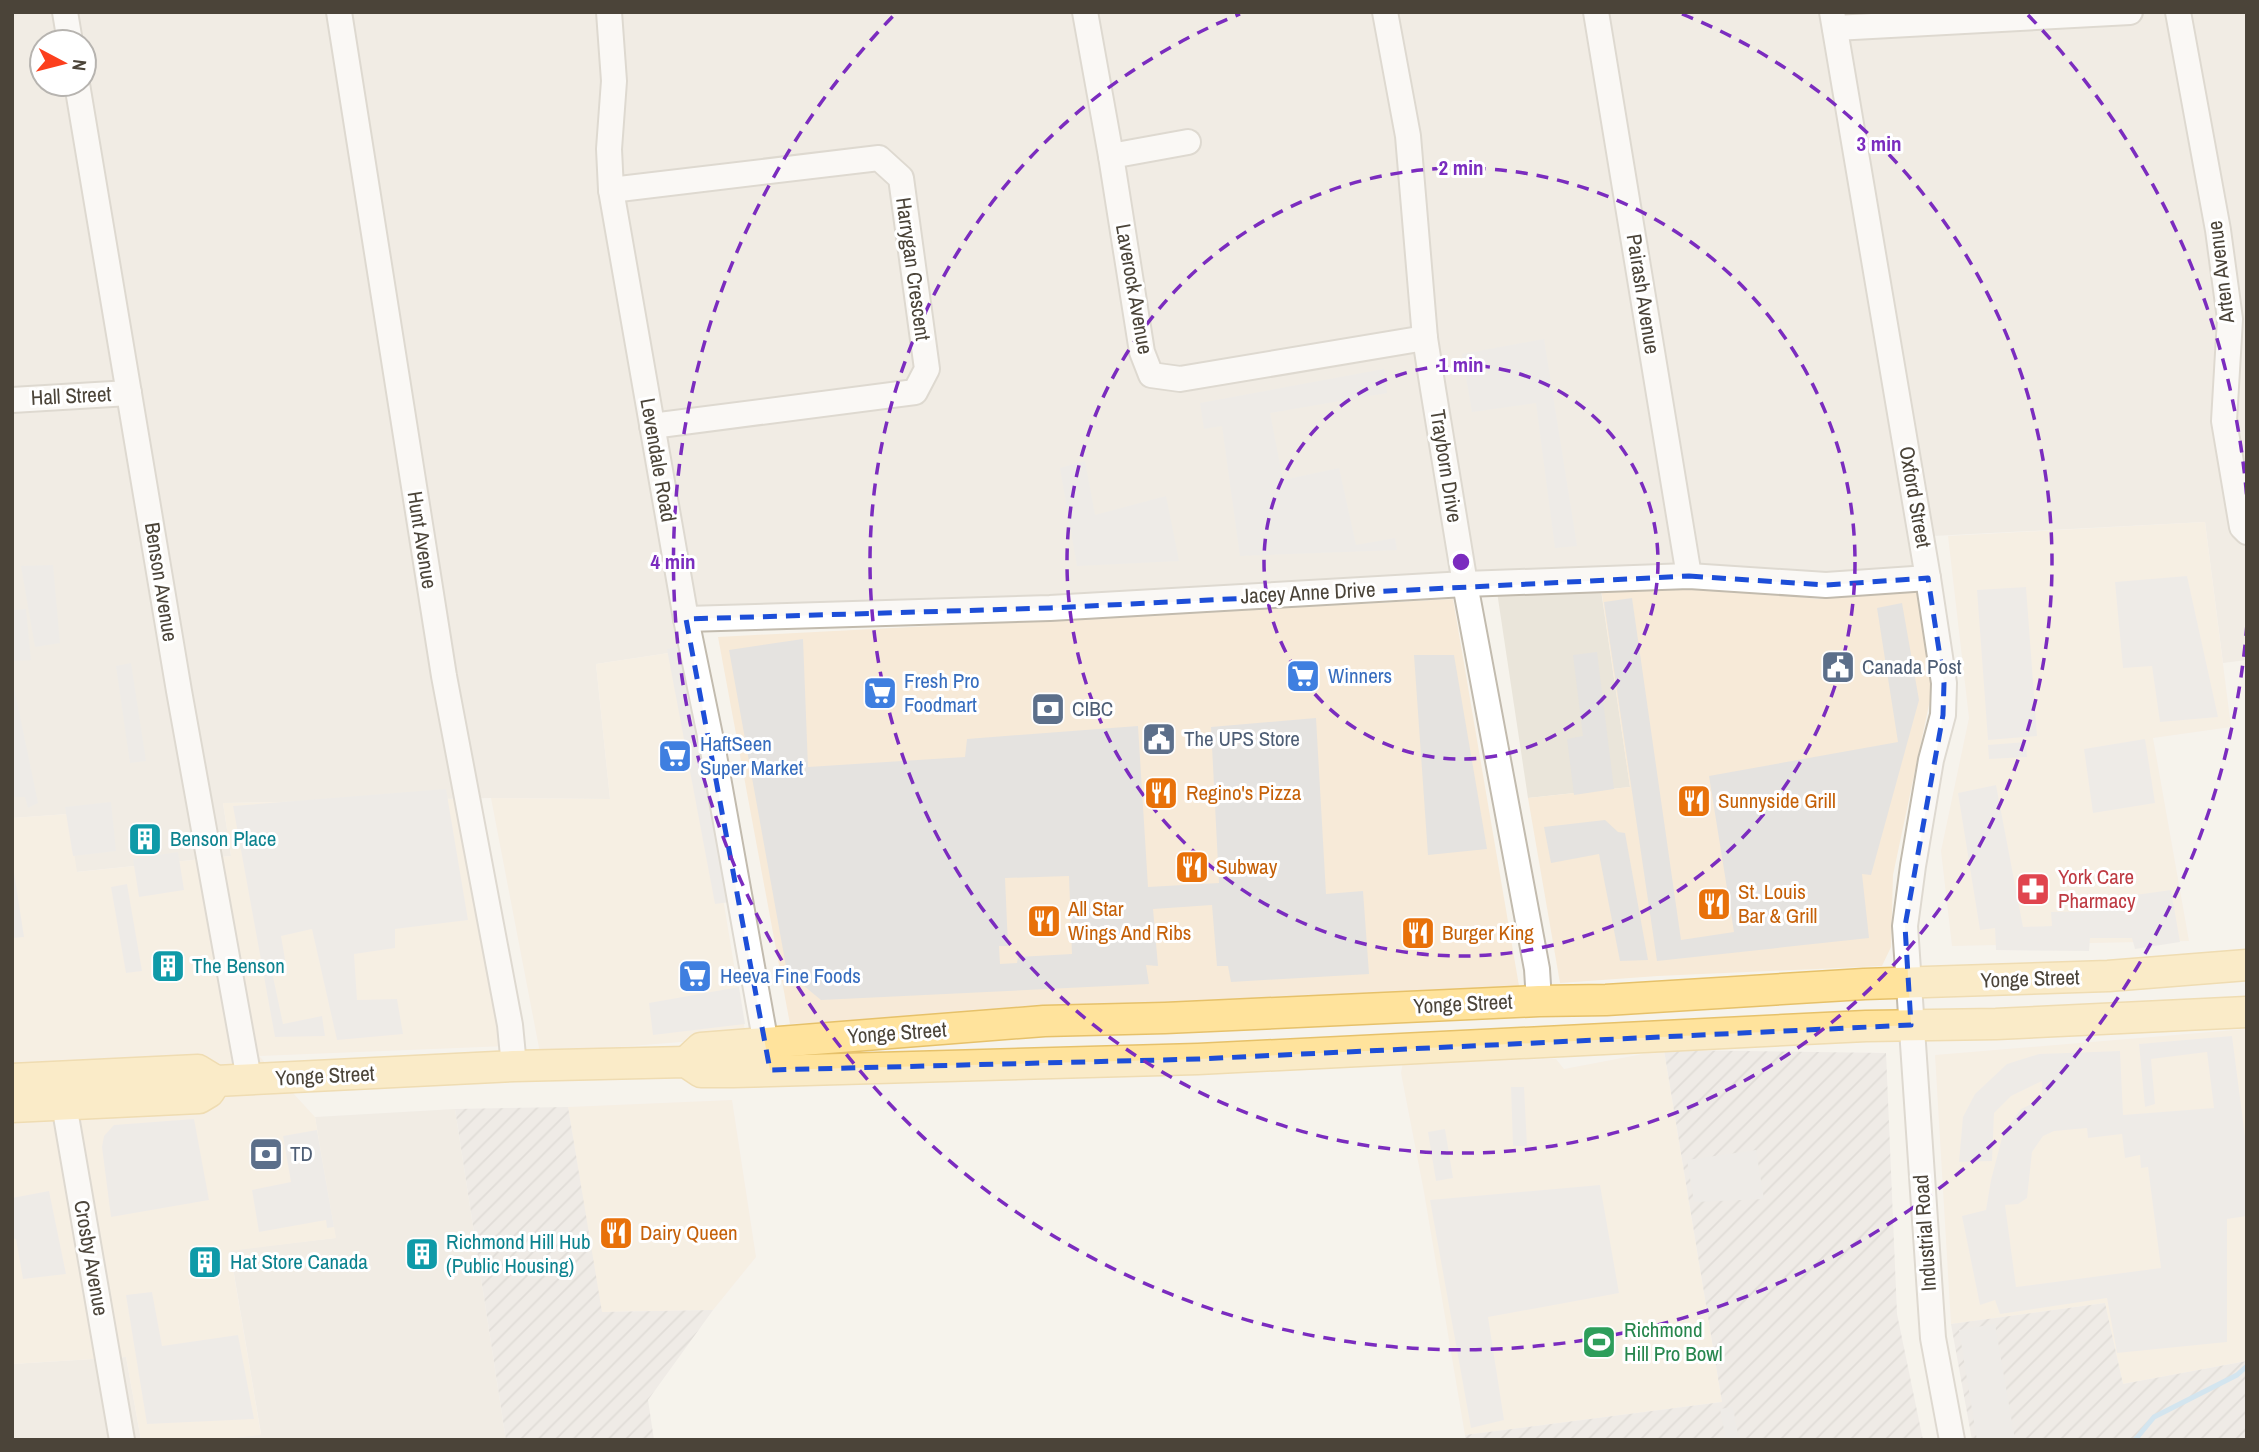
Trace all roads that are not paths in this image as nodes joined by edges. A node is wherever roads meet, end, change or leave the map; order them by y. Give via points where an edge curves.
1 (340, 12) edge
2 (609, 12) edge
3 (1084, 12) edge
4 (1385, 12) edge
5 (1596, 12) edge
6 (2130, 12) edge
7 (2178, 12) edge
8 (1834, 20) edge
9 (79, 98) edge
10 (1188, 142) dead end
11 (1111, 156) junction
12 (611, 190) junction
13 (1425, 338) junction
14 (129, 393) junction
15 (12, 400) edge
16 (652, 426) junction
17 (2247, 532) edge
18 (1689, 576) junction
19 (1928, 578) junction
20 (1465, 584) junction
21 (686, 619) junction
22 (2247, 965) edge
23 (1908, 983) junction
24 (1539, 1001) junction
25 (2247, 1012) edge
26 (1910, 1025) junction
27 (768, 1056) junction
28 (514, 1066) junction
29 (58, 1076) junction
30 (12, 1079) edge
31 (249, 1079) junction
32 (216, 1081) junction
33 (65, 1105) junction
34 (12, 1107) edge
35 (122, 1440) edge
36 (1952, 1440) edge

1 - 28 street, Hunt Avenue via 444,676
2 - 12 street, Levendale Road via 614,81
3 - 11 street, Laverock Avenue
4 - 13 street, Trayborn Drive via 1408,136
5 - 18 street, Pairash Avenue
6 - 8 street
7 - 17 street, Arten Avenue via 2230,319 2224,421 2242,527
8 - 19 street, Oxford Street
9 - 14 street, Benson Avenue
10 - 11 street
11 - 13 street, Laverock Avenue via 1142,352 1151,375 1180,379
12 - 16 street, Levendale Road
12 - 16 street, Harrygan Crescent via 879,158 901,178 927,369 915,392
13 - 20 street, Trayborn Drive
14 - 15 street, Hall Street
14 - 31 street, Benson Avenue
16 - 21 street, Levendale Road
18 - 19 street, Jacey Anne Drive via 1826,586
18 - 20 street, Jacey Anne Drive
19 - 23 street, Oxford Street via 1944,683 1943,715 1931,760 1905,926
20 - 21 street, Jacey Anne Drive via 1050,608
20 - 24 street, Trayborn Drive via 1537,969
21 - 27 street, Levendale Road
22 - 23 main road, Yonge Street via 2108,976
23 - 24 main road, Yonge Street
23 - 26 street, Oxford Street
24 - 27 main road, Yonge Street via 1044,1021
25 - 26 main road, Yonge Street
26 - 27 main road, Yonge Street via 1198,1059
26 - 36 street, Industrial Road via 1933,1338
27 - 28 main road, Yonge Street via 701,1072 686,1062
28 - 31 main road, Yonge Street
29 - 30 main road, Yonge Street
29 - 32 main road, Yonge Street via 198,1070
29 - 33 street, Crosby Avenue
31 - 32 main road, Yonge Street
32 - 33 main road, Yonge Street via 199,1098
33 - 34 main road, Yonge Street
33 - 35 street, Crosby Avenue

